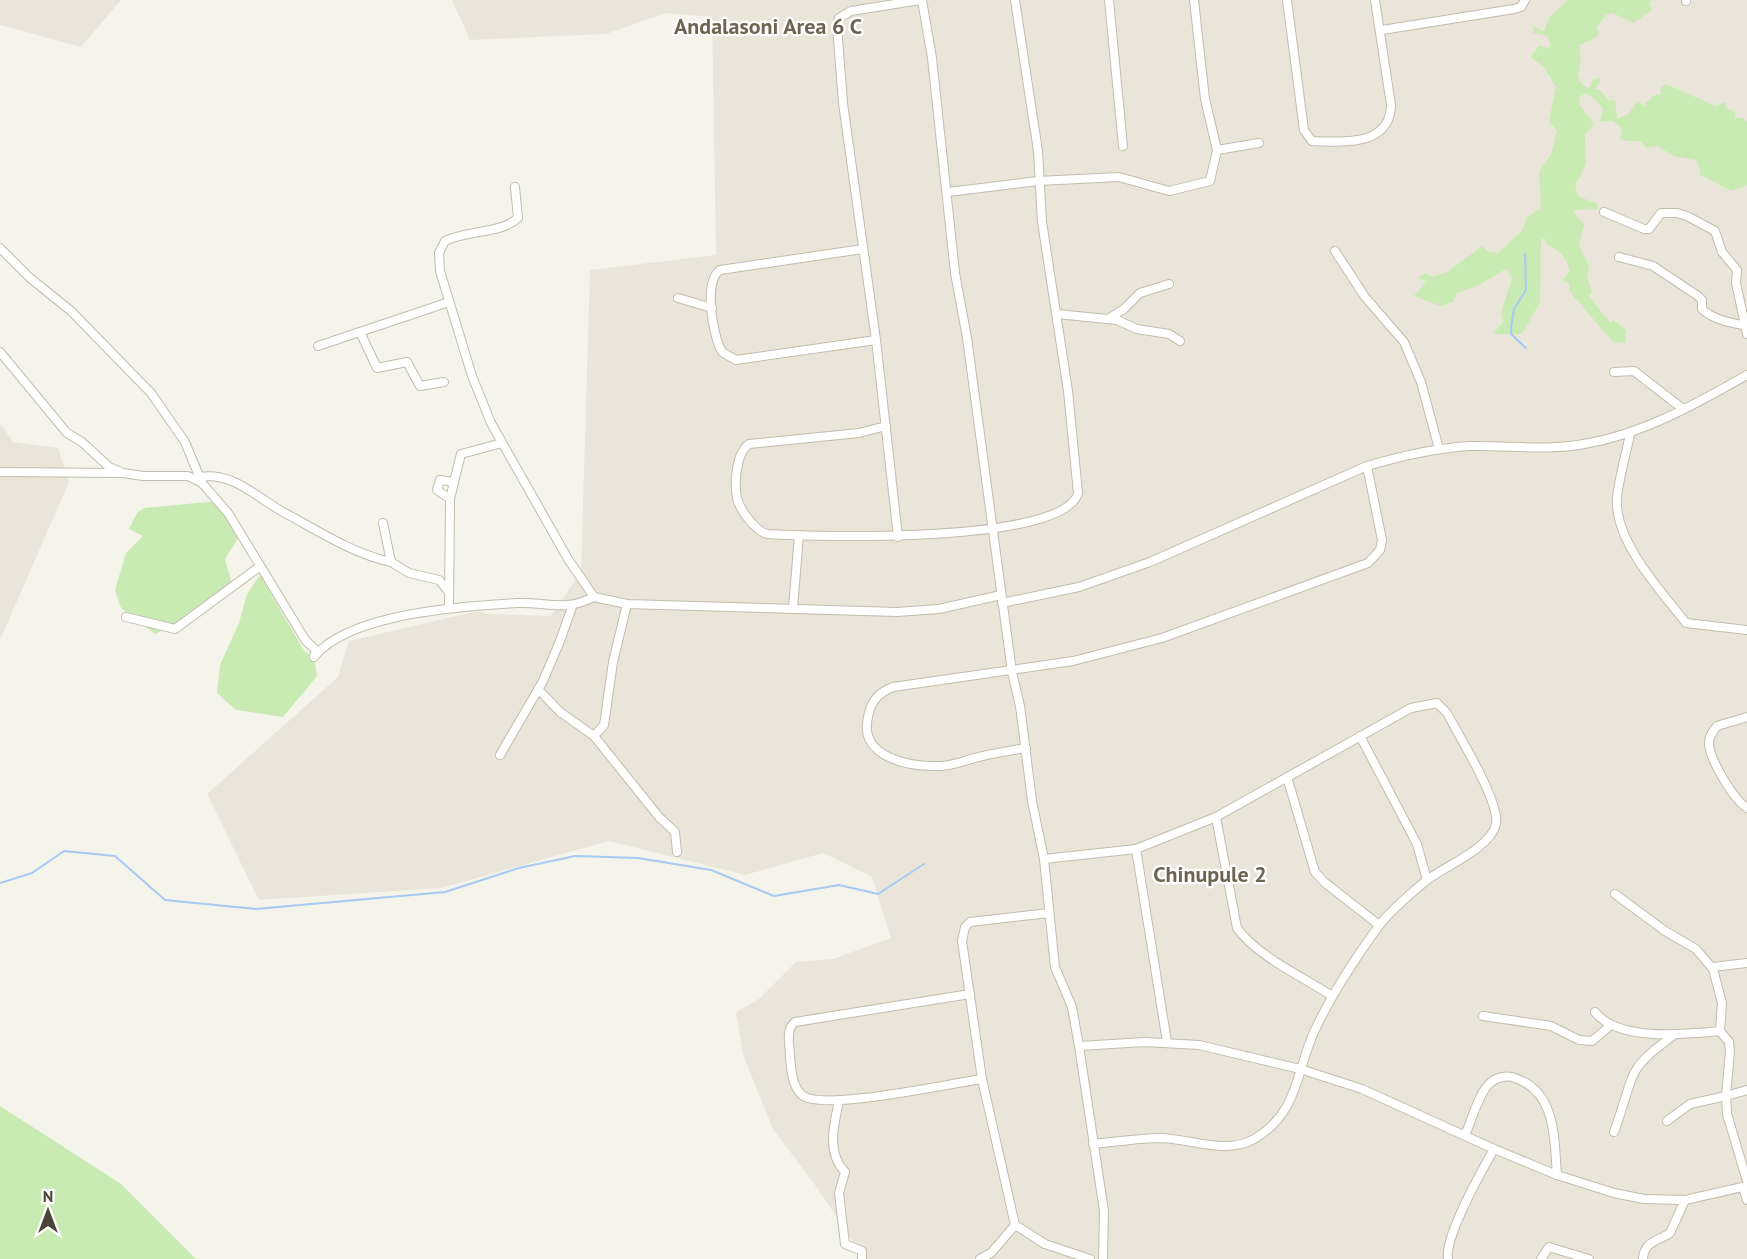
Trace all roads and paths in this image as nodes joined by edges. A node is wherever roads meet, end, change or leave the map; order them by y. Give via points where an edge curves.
1 (921, 0) edge
2 (1015, 0) edge
3 (1109, 0) edge
4 (1194, 0) edge
5 (1287, 0) edge
6 (1375, 0) edge
7 (1525, 0) edge
8 (1382, 30) junction
9 (1259, 142) dead end
10 (1123, 146) dead end
11 (1218, 150) junction
12 (1038, 181) junction
13 (515, 187) dead end
14 (948, 192) junction
15 (1604, 212) dead end
16 (0, 248) edge
17 (863, 249) junction
18 (1335, 251) dead end
19 (1619, 257) dead end
20 (1169, 284) dead end
21 (678, 298) dead end
22 (449, 302) junction
23 (712, 308) junction
24 (1058, 314) junction
25 (1107, 319) junction
26 (1745, 329) edge
27 (361, 334) junction
28 (876, 340) junction
29 (1180, 341) dead end
30 (318, 346) dead end
31 (0, 352) edge
32 (1614, 372) dead end
33 (1747, 375) edge
34 (444, 382) dead end
35 (1683, 409) junction
36 (886, 426) junction
37 (1630, 434) junction
38 (502, 443) junction
39 (1439, 449) junction
40 (1367, 466) junction
41 (0, 472) edge
42 (123, 473) junction
43 (201, 480) junction
44 (454, 482) junction
45 (450, 500) junction
46 (383, 523) dead end
47 (992, 527) junction
48 (799, 535) junction
49 (898, 537) junction
50 (391, 562) junction
51 (259, 567) junction
52 (449, 592) junction
53 (594, 597) junction
54 (1002, 599) junction
55 (627, 604) junction
56 (449, 607) junction
57 (572, 607) junction
58 (793, 608) junction
59 (126, 617) dead end
60 (1747, 630) edge
61 (1012, 672) junction
62 (538, 690) junction
63 (1747, 717) edge
64 (594, 736) junction
65 (1360, 736) junction
66 (1026, 748) junction
67 (501, 755) dead end
68 (1287, 777) junction
69 (1747, 808) edge
70 (1216, 817) junction
71 (1136, 849) junction
72 (677, 852) dead end
73 (1044, 860) junction
74 (1427, 880) junction
75 (1615, 894) dead end
76 (1049, 913) junction
77 (1380, 925) junction
78 (1747, 963) edge
79 (1712, 968) junction
80 (970, 994) junction
81 (1332, 996) junction
82 (1595, 1012) dead end
83 (1483, 1016) dead end
84 (1611, 1025) junction
85 (1720, 1030) junction
86 (1675, 1034) junction
87 (1167, 1042) junction
88 (1080, 1046) junction
89 (1300, 1070) junction
90 (982, 1079) junction
91 (1747, 1090) edge
92 (1726, 1096) junction
93 (839, 1101) junction
94 (1667, 1121) dead end
95 (1614, 1132) dead end
96 (1465, 1135) junction
97 (1093, 1144) junction
98 (1494, 1149) junction
99 (1557, 1175) junction
100 (1746, 1185) edge
101 (1685, 1200) junction
102 (1747, 1200) edge
103 (1015, 1225) junction
104 (862, 1259) edge
105 (980, 1259) edge
106 (1090, 1259) edge
107 (1103, 1259) edge
108 (1448, 1259) edge
109 (1541, 1259) edge
110 (1589, 1259) edge
111 (1643, 1259) edge

1 - 14 street
1 - 17 street via 844,13 837,26
2 - 12 street via 1038,152
3 - 10 street
4 - 11 street via 1205,99
5 - 8 street via 1304,130 1312,141 1369,138 1384,129 1391,105
6 - 8 street
7 - 8 street via 1514,9
9 - 11 street
11 - 12 street via 1210,181 1169,191 1119,177
12 - 14 street
12 - 24 street
13 - 22 street via 518,218 511,225 453,237 441,246 438,261
14 - 47 street via 955,273
15 - 26 street via 1644,229 1661,213 1677,213 1715,231 1722,252 1737,270
16 - 43 street via 71,311 151,393 185,442
17 - 23 street via 720,270 714,279
17 - 28 street
18 - 39 street via 1365,297 1404,342 1421,382
19 - 26 street via 1653,266 1698,296 1708,315
20 - 25 street via 1140,293
21 - 23 street
22 - 27 street
22 - 38 street via 472,376
23 - 28 street via 716,342 722,352 736,360
24 - 25 street
24 - 47 street via 1077,500 1063,512
25 - 29 street via 1137,329 1169,333
27 - 30 street
27 - 34 street via 376,368 407,362 420,386
28 - 36 street
31 - 42 street via 67,433
32 - 35 street via 1634,370
33 - 35 street
35 - 37 street
36 - 48 street via 859,433 753,442 745,447 739,460 736,493 740,506 762,532
36 - 49 street
37 - 39 street via 1574,446
37 - 60 street via 1617,500 1621,528 1642,566 1686,623
38 - 44 street via 461,453
38 - 53 street
39 - 40 street
40 - 54 street via 1150,561 1079,587
40 - 61 street via 1382,540 1380,550 1368,563 1162,638
41 - 42 street
42 - 43 street
43 - 50 street via 215,474 240,484 362,555
43 - 51 street via 224,508
44 - 45 street
44 - 45 street via 440,480 437,490
45 - 52 street
46 - 50 street
47 - 49 street
47 - 54 street
48 - 49 street
48 - 58 street
50 - 52 street via 409,573 439,580
51 - 56 street via 306,641 316,650 314,657 349,632
51 - 59 street via 175,629
52 - 56 street
53 - 55 street
53 - 57 street
54 - 58 street via 897,612
54 - 61 street
55 - 58 street
55 - 64 street via 604,725
56 - 57 street via 520,603
57 - 62 street
61 - 66 street
61 - 66 street via 884,690 871,704 866,723 868,739 872,747 895,759 932,766
62 - 64 street via 560,712
62 - 67 street
63 - 69 street via 1717,726 1709,743 1736,801
64 - 72 street via 675,832
65 - 68 street
65 - 74 street via 1422,856
65 - 74 street via 1411,708 1437,704 1448,713 1495,805 1496,823 1487,841
66 - 73 street
68 - 70 street
68 - 77 street via 1315,872
70 - 71 street
70 - 81 street via 1237,928 1262,952
71 - 73 street
71 - 87 street
73 - 76 street
74 - 77 street
75 - 79 street via 1665,932 1696,948
76 - 80 street via 970,922 965,927 962,941
76 - 88 street via 1056,967 1072,1007
77 - 81 street
78 - 79 street
79 - 85 street via 1722,1003
80 - 90 street
80 - 93 street via 815,1017 790,1026 796,1088 810,1100
81 - 89 street
82 - 84 street
83 - 84 street via 1551,1026 1586,1041 1592,1041
84 - 86 street
85 - 86 street
85 - 92 street via 1729,1042 1730,1052
86 - 95 street via 1646,1057 1632,1076
87 - 88 street
87 - 89 street via 1199,1045
88 - 97 street
89 - 96 street via 1362,1089
89 - 97 street via 1297,1090 1284,1112 1245,1144 1232,1147 1158,1138
90 - 93 street
90 - 103 street
91 - 92 street
92 - 94 street via 1690,1104
92 - 100 street via 1726,1114
93 - 104 street via 833,1146 837,1164 845,1172 839,1193 845,1244 862,1251
96 - 98 street
96 - 99 street via 1487,1085 1503,1077 1517,1079 1530,1085 1549,1110
97 - 107 street via 1104,1211
98 - 99 street
98 - 108 street via 1469,1196 1448,1248
99 - 101 street via 1644,1199
100 - 101 street
100 - 102 street
101 - 111 street via 1670,1233 1649,1243
103 - 105 street via 991,1253
103 - 106 street via 1045,1244
109 - 110 street via 1549,1247

